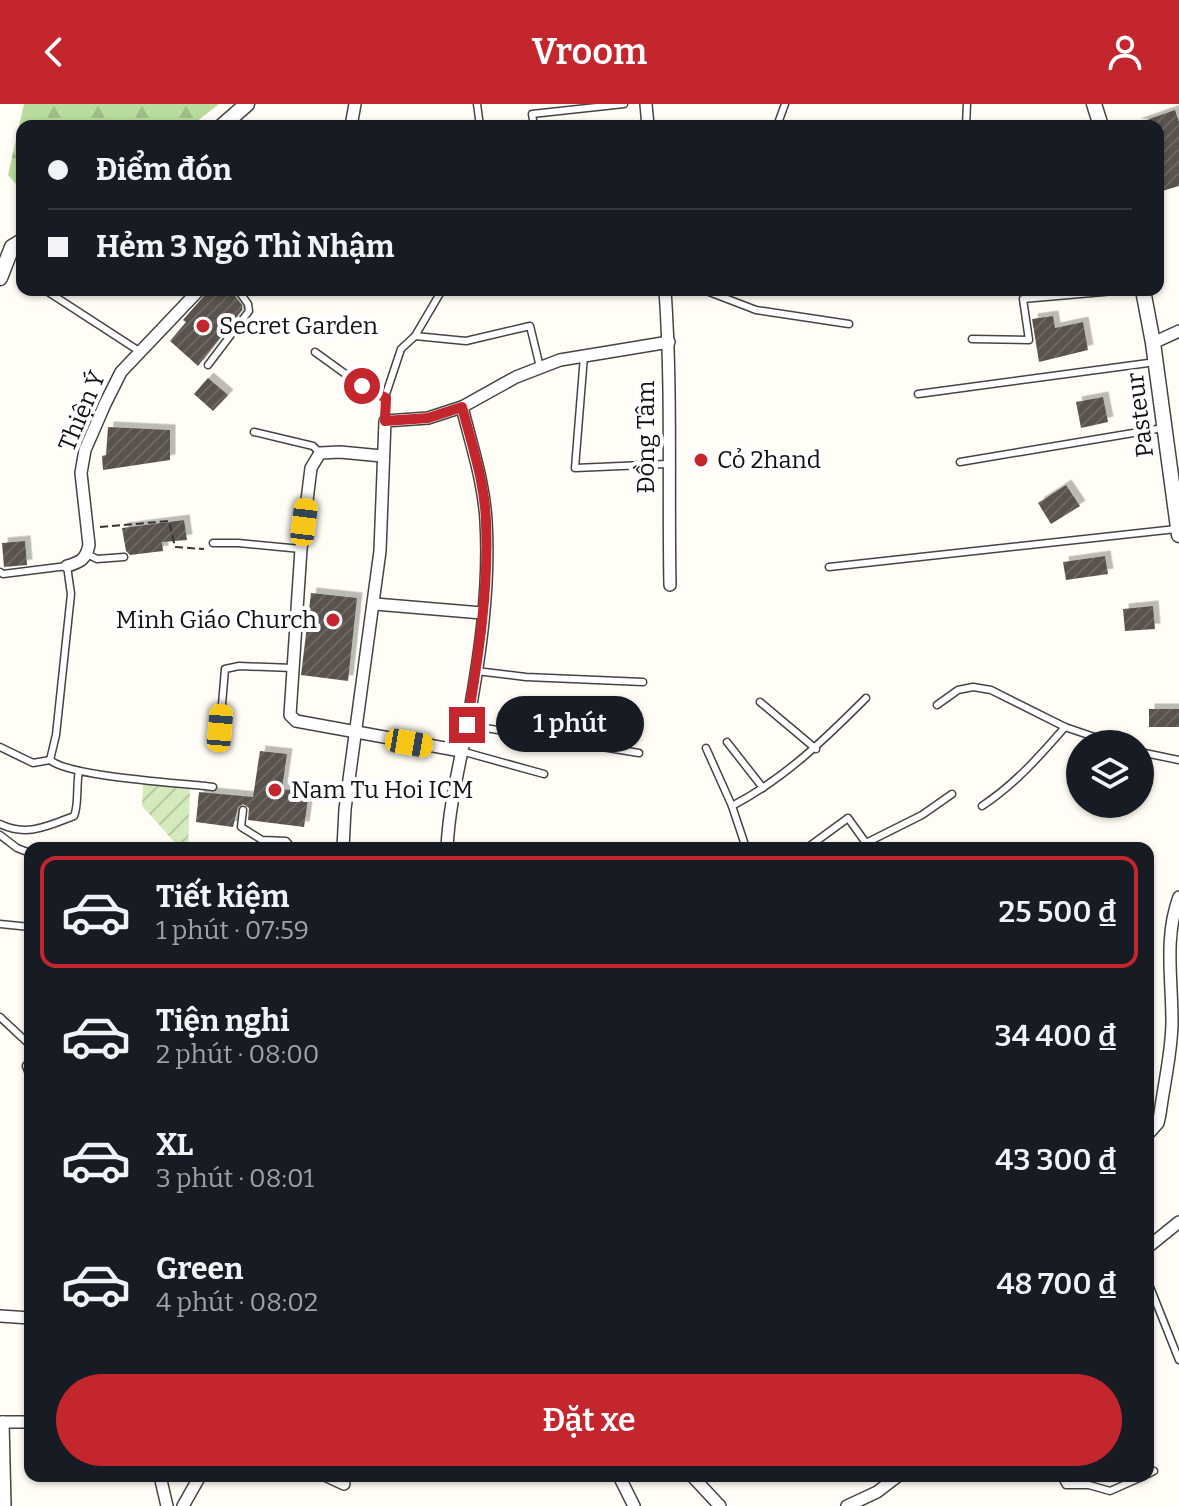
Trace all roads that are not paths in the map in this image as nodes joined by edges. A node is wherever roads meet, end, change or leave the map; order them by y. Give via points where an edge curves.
1 (247, 104) edge
2 (624, 104) edge
3 (229, 120) edge
4 (533, 120) edge
5 (13, 245) edge
6 (0, 278) edge
7 (54, 296) edge
8 (187, 296) edge
9 (242, 296) edge
10 (438, 296) edge
11 (665, 296) edge
12 (720, 296) edge
13 (1057, 296) edge
14 (1144, 296) edge
15 (849, 324) dead end
16 (1179, 331) edge
17 (415, 336) junction
18 (972, 339) dead end
19 (669, 342) junction
20 (1153, 343) junction
21 (139, 351) junction
22 (315, 352) dead end
23 (584, 356) junction
24 (1156, 362) junction
25 (208, 365) dead end
26 (540, 367) junction
27 (918, 394) dead end
28 (386, 398) junction
29 (462, 407) junction
30 (385, 421) junction
31 (1163, 428) junction
32 (254, 432) dead end
33 (320, 453) junction
34 (382, 456) junction
35 (960, 462) dead end
36 (667, 464) junction
37 (1178, 532) edge
38 (210, 546) road end
39 (301, 549) junction
40 (87, 554) junction
41 (124, 557) dead end
42 (67, 566) junction
43 (829, 567) dead end
44 (0, 572) edge
45 (670, 585) dead end
46 (375, 604) junction
47 (482, 613) junction
48 (294, 668) junction
49 (476, 671) junction
50 (643, 682) dead end
51 (866, 698) dead end
52 (760, 702) dead end
53 (937, 705) dead end
54 (467, 725) junction
55 (1065, 727) junction
56 (220, 728) dead end
57 (1074, 730) edge
58 (357, 734) junction
59 (727, 742) dead end
60 (0, 747) edge
61 (706, 748) dead end
62 (816, 749) junction
63 (461, 751) junction
64 (639, 753) dead end
65 (1154, 755) edge
66 (50, 760) junction
67 (1179, 760) edge
68 (79, 771) junction
69 (544, 774) dead end
70 (213, 787) dead end
71 (763, 788) junction
72 (952, 794) dead end
73 (732, 806) junction
74 (982, 806) dead end
75 (243, 810) dead end
76 (0, 824) edge
77 (0, 835) edge
78 (287, 842) edge
79 (344, 842) edge
80 (448, 842) edge
81 (744, 842) edge
82 (815, 842) edge
83 (865, 842) edge
84 (868, 842) edge
85 (24, 851) edge
86 (1179, 897) edge
87 (0, 924) edge
88 (24, 926) edge
89 (0, 1017) edge
90 (24, 1039) edge
91 (1154, 1127) edge
92 (1179, 1222) edge
93 (1154, 1242) edge
94 (1154, 1297) edge
95 (0, 1316) edge
96 (24, 1318) edge
97 (1179, 1360) edge
98 (1, 1422) edge
99 (24, 1422) edge
100 (161, 1482) edge
101 (197, 1482) edge
102 (340, 1482) edge
103 (622, 1482) edge
104 (698, 1482) edge
105 (890, 1482) edge
106 (1064, 1482) edge
107 (1130, 1482) edge
108 (344, 1484) dead end
109 (5, 1506) edge
110 (167, 1506) edge
111 (183, 1506) edge
112 (634, 1506) edge
113 (720, 1506) edge
114 (847, 1506) edge

1 - 3 street
2 - 4 lane via 532,114
5 - 6 street
7 - 21 lane
8 - 21 street, Thiện Ý
9 - 25 lane via 249,311
10 - 17 lane
11 - 19 street, Đồng Tâm
12 - 15 lane via 756,310
13 - 18 lane via 1023,299 1029,340
14 - 20 street, Pasteur
16 - 20 street
17 - 26 lane via 466,341 530,326
17 - 28 lane via 401,349
19 - 23 street
19 - 36 street, Đồng Tâm
20 - 24 street, Pasteur
21 - 40 street, Thiện Ý via 121,372 85,450 81,473
22 - 28 lane
23 - 26 street
23 - 36 lane via 575,468
24 - 27 lane
24 - 31 street, Pasteur
26 - 29 street
28 - 30 lane
29 - 30 street via 428,418
29 - 47 street via 486,521
30 - 34 street
31 - 35 lane
31 - 37 street, Pasteur
32 - 33 lane via 313,446
33 - 34 street
33 - 39 street via 311,468
34 - 46 street
36 - 45 street, Đồng Tâm
37 - 43 lane
38 - 39 lane
39 - 48 street
40 - 41 lane via 97,559
40 - 42 street
42 - 44 lane
42 - 66 lane via 71,594
46 - 47 street
46 - 58 street
47 - 49 street
48 - 56 lane via 225,669
48 - 58 street via 290,715 296,721
49 - 50 lane
49 - 54 street
51 - 62 lane
52 - 62 lane
53 - 55 lane via 958,690 982,688
54 - 63 street
54 - 64 lane
55 - 57 lane
55 - 74 lane via 1007,790
58 - 63 street
58 - 79 street
59 - 71 lane
60 - 66 lane via 33,763
61 - 73 lane
62 - 71 lane
63 - 69 lane
63 - 80 street
65 - 67 lane
66 - 68 lane
68 - 70 lane
68 - 76 lane via 74,816 31,831
71 - 73 lane
72 - 84 lane
73 - 81 lane
75 - 78 lane via 241,827 262,840
77 - 85 lane
82 - 83 lane via 848,818
86 - 91 street via 1169,963 1168,1061
87 - 88 lane
89 - 90 lane
92 - 93 street
94 - 97 lane
95 - 96 street
98 - 99 street
98 - 109 street
100 - 110 street
101 - 111 street
102 - 108 street
103 - 112 street
104 - 113 street
105 - 114 street
106 - 107 lane via 1110,1491

